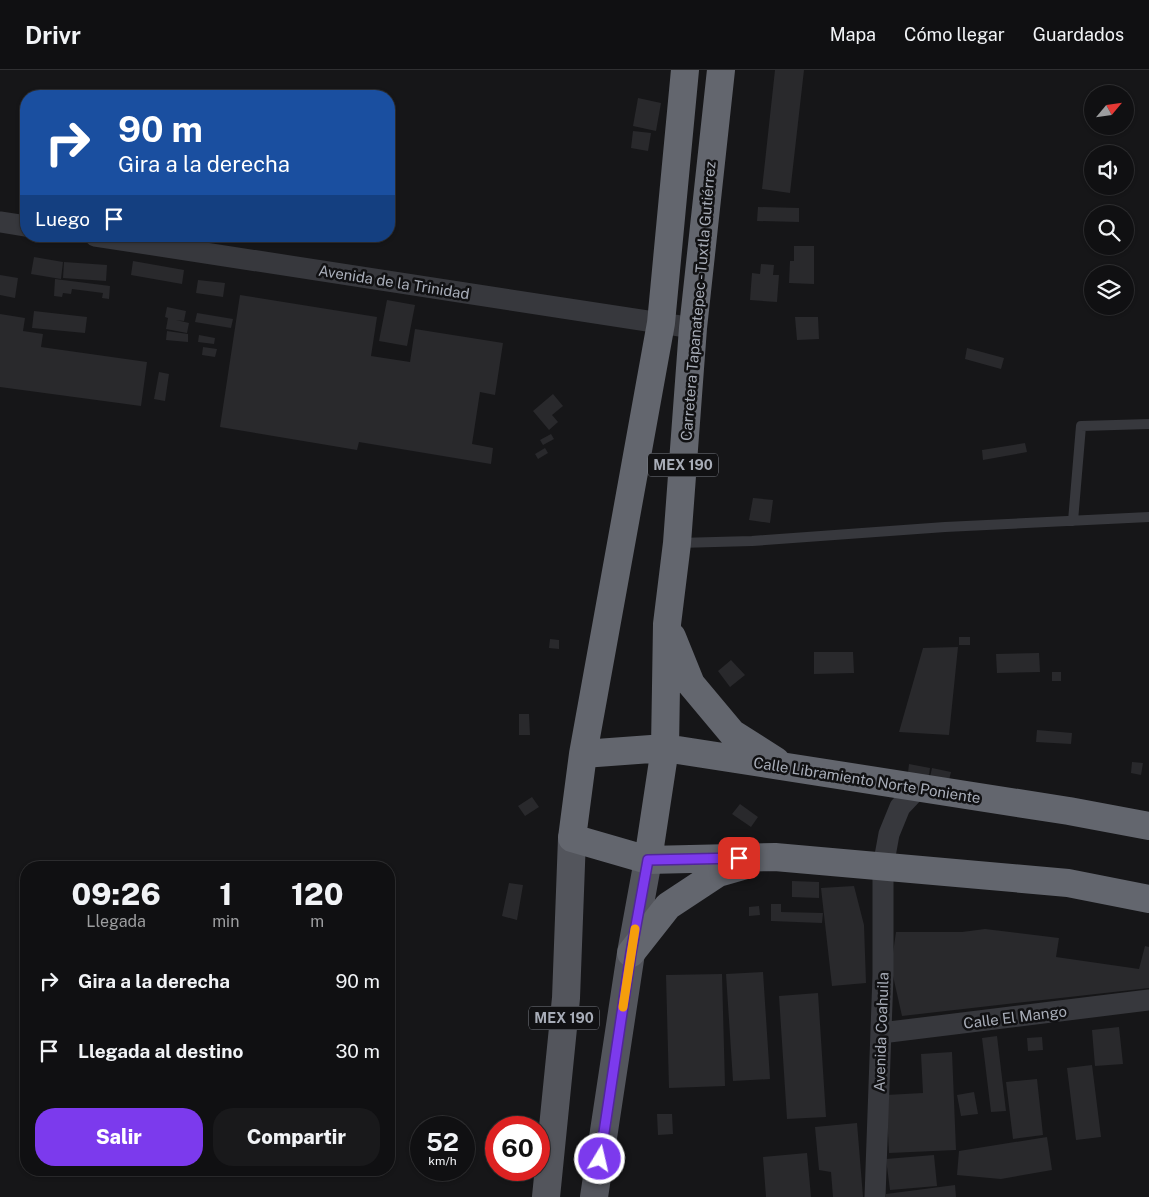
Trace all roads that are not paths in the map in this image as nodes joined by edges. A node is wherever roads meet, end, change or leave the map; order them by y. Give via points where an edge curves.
1 (685, 70) edge
2 (721, 70) edge
3 (0, 222) edge
4 (20, 225) edge
5 (134, 242) edge
6 (661, 323) junction
7 (693, 328) junction
8 (1149, 424) edge
9 (1149, 517) edge
10 (1073, 521) junction
11 (676, 543) junction
12 (667, 624) junction
13 (665, 748) junction
14 (583, 754) junction
15 (786, 767) junction
16 (918, 788) junction
17 (1149, 826) edge
18 (572, 838) junction
19 (775, 858) junction
20 (648, 860) junction
21 (883, 867) junction
22 (1149, 900) edge
23 (631, 953) junction
24 (1149, 1000) edge
25 (881, 1033) junction
26 (546, 1197) edge
27 (594, 1197) edge
28 (875, 1197) edge

1 - 6 highway, MEX 190
2 - 7 highway, Carretera Tapanatepec - Tuxtla Gutiérrez / MEX 190
3 - 4 street
5 - 6 street, Avenida de la Trinidad
6 - 7 street, Avenida de la Trinidad
6 - 14 highway, MEX 190
7 - 11 highway, Carretera Tapanatepec - Tuxtla Gutiérrez / MEX 190
8 - 10 lane via 1081,426
9 - 10 lane
10 - 11 lane
11 - 12 highway, Carretera Tapanatepec - Tuxtla Gutiérrez / MEX 190
12 - 13 highway, Carretera Tapanatepec - Tuxtla Gutiérrez / MEX 190
12 - 15 highway via 691,684 708,705 732,733
13 - 14 highway, Calle Libramiento Norte Poniente
13 - 15 highway, Calle Libramiento Norte Poniente
13 - 20 highway, Carretera Tapanatepec - Tuxtla Gutiérrez / MEX 190
14 - 18 highway, MEX 190
15 - 16 highway, Calle Libramiento Norte Poniente
16 - 17 highway, Calle Libramiento Norte Poniente
16 - 21 street, Avenida Coahuila via 900,807 889,834
18 - 20 highway
18 - 26 main road, MEX 190 via 566,998
19 - 20 highway
19 - 21 highway
19 - 23 highway via 718,873 668,906
20 - 23 main road, MEX 190
21 - 22 highway via 1068,883
21 - 25 street, Avenida Coahuila
23 - 27 main road, MEX 190
24 - 25 street, Calle El Mango
25 - 28 street, Avenida Coahuila

